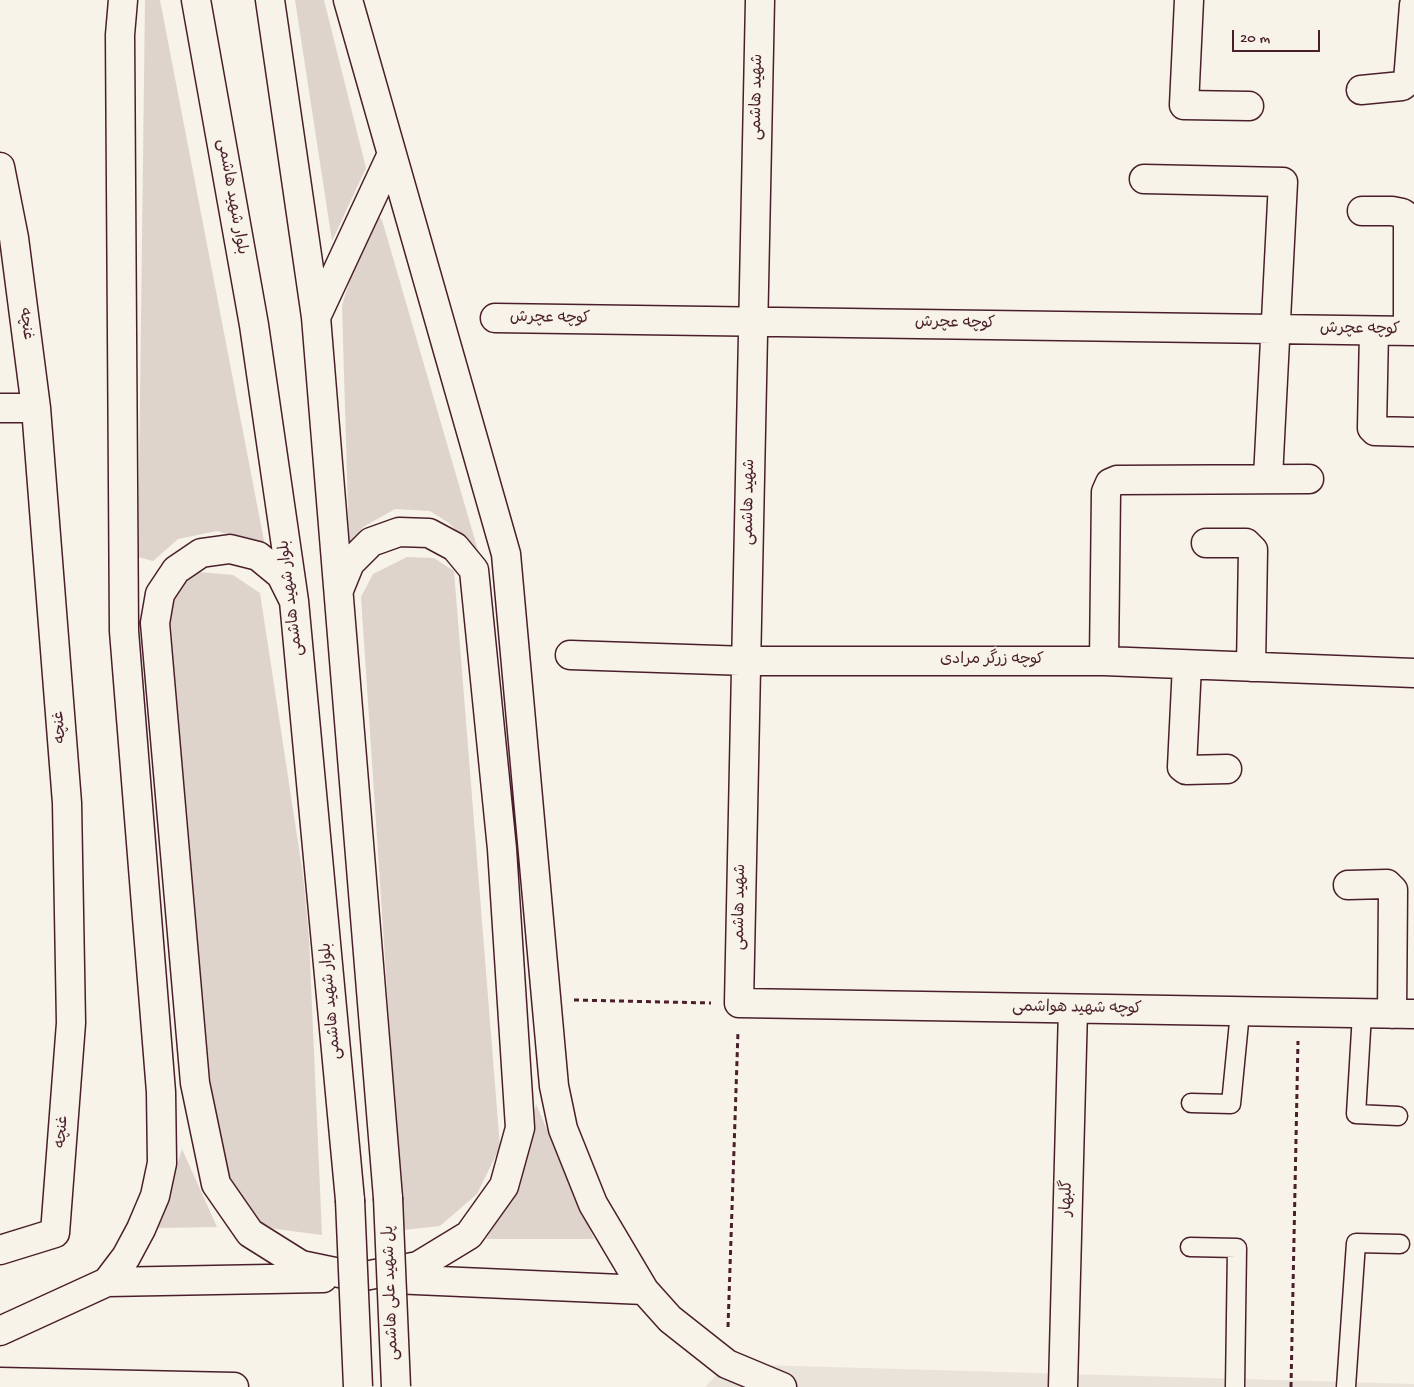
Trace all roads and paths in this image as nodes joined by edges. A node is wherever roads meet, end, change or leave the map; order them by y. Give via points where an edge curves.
1 (123, 0) edge
2 (196, 0) edge
3 (270, 0) edge
4 (348, 0) edge
5 (760, 0) edge
6 (1189, 0) edge
7 (1414, 5) edge
8 (1361, 90) dead end
9 (1249, 106) dead end
10 (392, 154) junction
11 (0, 167) edge
12 (1144, 179) dead end
13 (1362, 211) dead end
14 (316, 316) junction
15 (495, 318) dead end
16 (753, 322) junction
17 (1275, 328) junction
18 (1411, 330) edge
19 (1374, 331) junction
20 (0, 408) edge
21 (36, 408) junction
22 (1414, 432) edge
23 (1268, 478) junction
24 (1309, 479) dead end
25 (1206, 543) dead end
26 (339, 590) junction
27 (294, 601) junction
28 (570, 655) dead end
29 (747, 661) junction
30 (1104, 661) junction
31 (1187, 665) junction
32 (1251, 667) junction
33 (1414, 673) edge
34 (1227, 769) dead end
35 (1348, 885) dead end
36 (546, 999) junction
37 (739, 1003) junction
38 (1073, 1009) junction
39 (1240, 1012) junction
40 (1298, 1013) junction
41 (1362, 1014) junction
42 (1403, 1014) edge
43 (1191, 1103) dead end
44 (1398, 1116) dead end
45 (1400, 1244) dead end
46 (1190, 1247) dead end
47 (0, 1250) edge
48 (359, 1277) junction
49 (107, 1282) junction
50 (644, 1290) junction
51 (0, 1331) edge
52 (727, 1364) junction
53 (0, 1382) edge
54 (234, 1387) edge
55 (358, 1387) edge
56 (396, 1387) edge
57 (782, 1387) edge
58 (1063, 1387) edge
59 (1235, 1387) edge
60 (1291, 1387) edge
61 (1346, 1387) edge

1 - 49 main road via 120,45 124,631 161,1092 162,1163 155,1196 141,1229
2 - 27 main road, بلوار شهید هاشمی via 254,325
3 - 14 main road
4 - 10 main road
5 - 16 main road, شهید هاشمی
6 - 9 main road via 1184,105
7 - 8 main road via 1408,81 1402,86
10 - 14 main road
10 - 36 main road via 506,554
11 - 21 main road, غنچه via 14,238
12 - 17 main road via 1283,182
13 - 18 main road via 1392,211 1408,217
14 - 26 main road
15 - 16 main road, کوچه عچرش
16 - 17 main road, کوچه عچرش
16 - 29 main road, شهید هاشمی
17 - 19 main road, کوچه عچرش
17 - 23 main road
18 - 19 main road, کوچه عچرش
19 - 22 main road via 1372,428 1375,431
20 - 21 main road
21 - 47 main road, غنچه via 67,803 71,1023 55,1233
23 - 24 main road
23 - 30 main road via 1117,480 1110,483 1106,492
25 - 32 main road via 1246,543 1253,550
26 - 48 main road via 350,563 371,542 399,532 429,533 455,547 474,570 502,849 520,1128 504,1186 469,1234 418,1266
26 - 56 main road, پل شهید علی هاشمی, bridge via 388,1198
27 - 48 main road via 281,575 258,556 230,549 201,553 176,570 160,594 155,623 195,1083 216,1184 250,1233 301,1265
27 - 55 main road, بلوار شهید هاشمی, bridge via 350,1200
28 - 29 main road, کوچه زرگر مرادی
29 - 30 main road, کوچه زرگر مرادی
29 - 37 main road, شهید هاشمی
30 - 31 main road, کوچه زرگر مرادی
31 - 32 main road, کوچه زرگر مرادی
31 - 34 main road via 1182,767 1186,770
32 - 33 main road, کوچه زرگر مرادی
35 - 42 main road via 1387,884 1393,890
36 - 37 path
36 - 50 main road via 554,1086 563,1129 593,1204
37 - 38 main road, کوچه شهید هواشمی
37 - 52 path
38 - 39 main road, کوچه شهید هواشمی
38 - 58 main road, گلبهار
39 - 40 main road, کوچه شهید هواشمی
39 - 43 lane via 1232,1104
40 - 41 main road, کوچه شهید هواشمی
40 - 60 path
41 - 42 main road, کوچه شهید هواشمی
41 - 44 lane via 1356,1114
45 - 61 lane via 1356,1243
46 - 59 lane via 1237,1248
48 - 49 main road
48 - 50 main road
49 - 51 main road
50 - 52 main road via 670,1319
52 - 57 main road
53 - 54 main road

